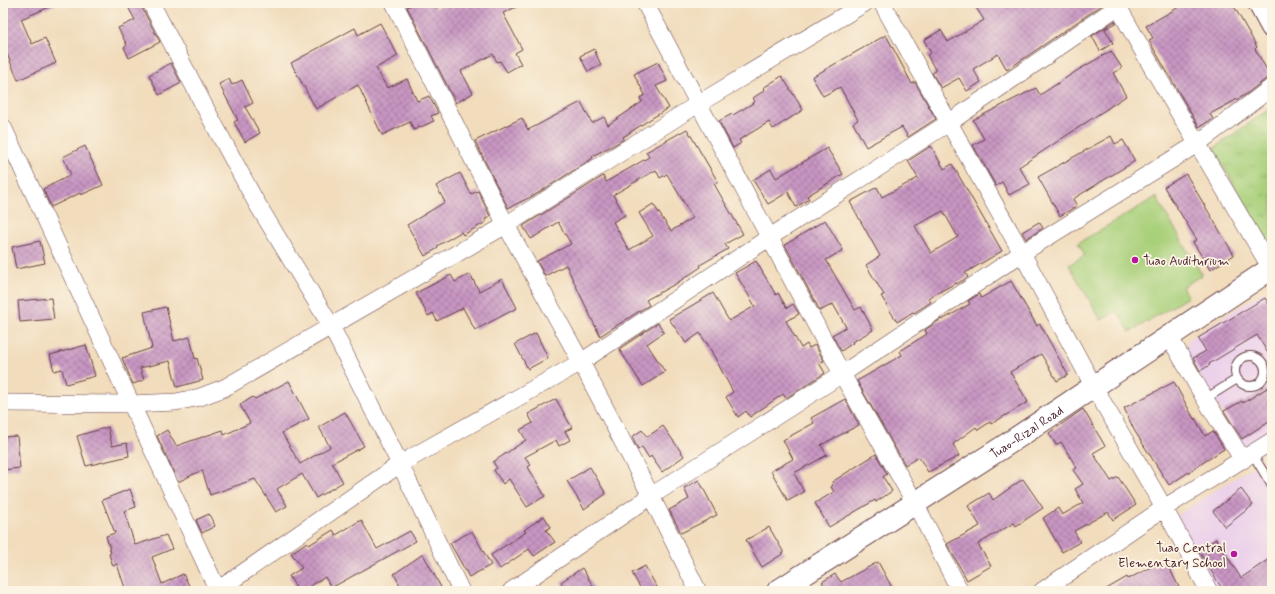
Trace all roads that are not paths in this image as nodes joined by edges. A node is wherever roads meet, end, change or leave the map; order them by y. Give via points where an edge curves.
1 (151, 3) edge
2 (394, 3) edge
3 (645, 3) edge
4 (865, 3) edge
5 (882, 3) edge
6 (1259, 3) edge
7 (1119, 4) edge
8 (1272, 27) edge
9 (1272, 87) edge
10 (698, 104) junction
11 (950, 122) junction
12 (3, 127) edge
13 (1197, 144) junction
14 (506, 225) junction
15 (770, 237) junction
16 (1022, 253) junction
17 (1272, 269) edge
18 (331, 326) junction
19 (1169, 336) junction
20 (581, 362) junction
21 (842, 374) junction
22 (1237, 379) dead end
23 (1094, 387) junction
24 (1205, 399) junction
25 (3, 403) edge
26 (131, 404) junction
27 (1272, 441) edge
28 (1247, 457) junction
29 (400, 464) junction
30 (1272, 486) edge
31 (651, 496) junction
32 (915, 503) junction
33 (1164, 508) junction
34 (218, 590) edge
35 (461, 591) edge
36 (511, 591) edge
37 (698, 591) edge
38 (778, 591) edge
39 (960, 591) edge
40 (1042, 591) edge
41 (1209, 591) edge

1 - 18 street via 256,202
2 - 14 street
3 - 10 street
4 - 10 street
5 - 11 street
6 - 8 main road
7 - 11 street
7 - 13 street
9 - 13 street
10 - 14 street
10 - 15 street
11 - 15 street
11 - 16 street
12 - 26 street
13 - 16 street
13 - 17 street
14 - 18 street
14 - 20 street
15 - 20 street
15 - 21 street
16 - 21 street
16 - 23 street
17 - 19 main road, Tuao-Rizal Road
18 - 26 street via 224,388 176,402
18 - 29 street
19 - 23 main road, Tuao-Rizal Road
19 - 24 street
20 - 29 street
20 - 31 street
21 - 31 street
21 - 32 street
22 - 24 lane
23 - 32 main road, Tuao-Rizal Road
23 - 33 street
24 - 28 street
25 - 26 street
26 - 34 street
27 - 28 street
28 - 30 lane
28 - 33 street
29 - 34 street
29 - 35 street
31 - 36 street
31 - 37 street
32 - 38 main road, Tuao-Rizal Road
32 - 39 street
33 - 40 street
33 - 41 street

